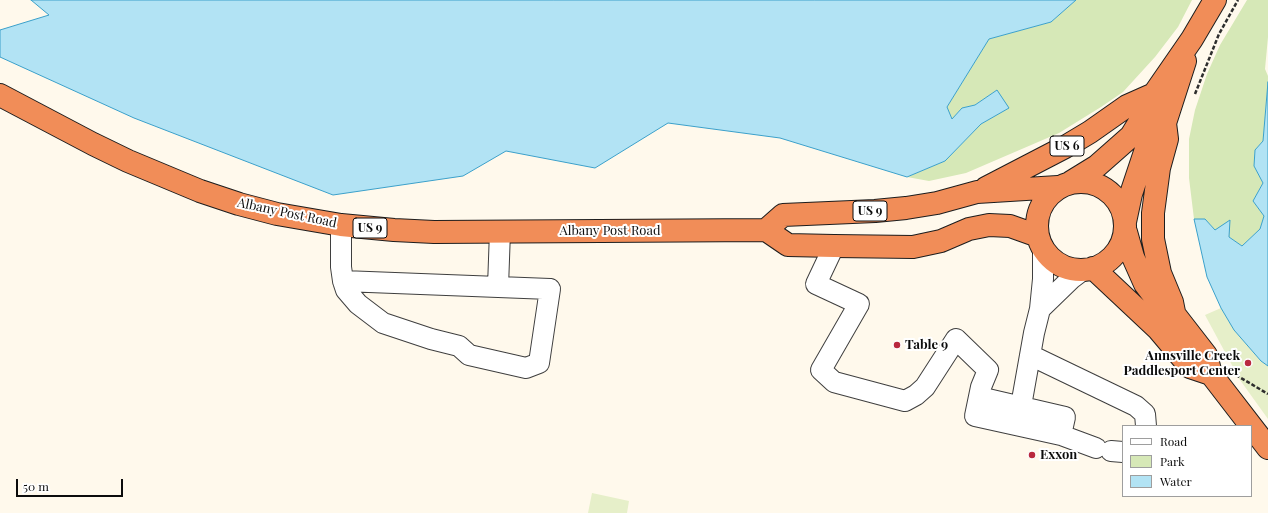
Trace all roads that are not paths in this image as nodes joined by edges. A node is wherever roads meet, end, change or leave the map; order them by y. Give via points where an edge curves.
1 (1215, 0) edge
2 (1204, 32) junction
3 (1154, 94) junction
4 (0, 95) edge
5 (1165, 123) junction
6 (1065, 184) junction
7 (977, 192) junction
8 (341, 225) junction
9 (1125, 227) junction
10 (766, 230) junction
11 (500, 231) junction
12 (1040, 242) junction
13 (834, 246) junction
14 (1088, 269) junction
15 (343, 281) junction
16 (498, 287) junction
17 (1040, 309) junction
18 (1175, 315) junction
19 (1030, 355) junction
20 (1210, 374) junction
21 (1018, 414) junction
22 (1146, 425) edge
23 (1250, 425) edge
24 (1252, 428) edge
25 (1268, 448) edge
26 (1110, 450) edge

1 - 2 highway, US 6
2 - 3 highway, US 6
2 - 5 highway, US 6
3 - 6 highway, US 6 via 1131,136 1097,166
3 - 7 highway, US 6 via 1127,106 1064,147
4 - 8 highway, Albany Post Road / US 9 via 163,177 239,204 277,214
5 - 9 highway, US 6 via 1151,134 1131,194
5 - 18 highway, US 6 via 1167,139 1159,168 1153,213 1153,239 1160,273
6 - 7 highway
6 - 9 highway via 1086,182 1101,186 1113,195 1121,208
6 - 12 highway, US 6 via 1048,197 1040,208 1037,222
7 - 10 highway, US 9 via 906,208 783,215
8 - 11 highway, Albany Post Road / US 9 via 418,231
8 - 15 lane
9 - 14 highway, US 6 via 1118,252 1107,262
9 - 18 highway, US 6 via 1133,257 1145,284
10 - 11 highway, Albany Post Road / US 9
10 - 13 highway via 788,245
11 - 16 lane
12 - 13 highway via 1010,226 989,226 969,229 941,241 913,247
12 - 14 highway via 1052,259 1064,267
12 - 17 lane via 1043,279
13 - 21 lane via 816,284 859,304 822,370 834,382 906,401 925,387 956,339 988,370
14 - 17 lane via 1071,279
14 - 20 highway via 1158,329 1190,367
15 - 16 lane
15 - 16 lane via 346,290 358,304 383,323 459,346 469,356 526,368 538,363 550,289
17 - 19 lane
18 - 20 highway, US 6 via 1206,355
19 - 21 lane
19 - 22 lane via 1136,406 1145,414
20 - 23 highway, US 6
21 - 26 lane
24 - 25 highway, US 6

